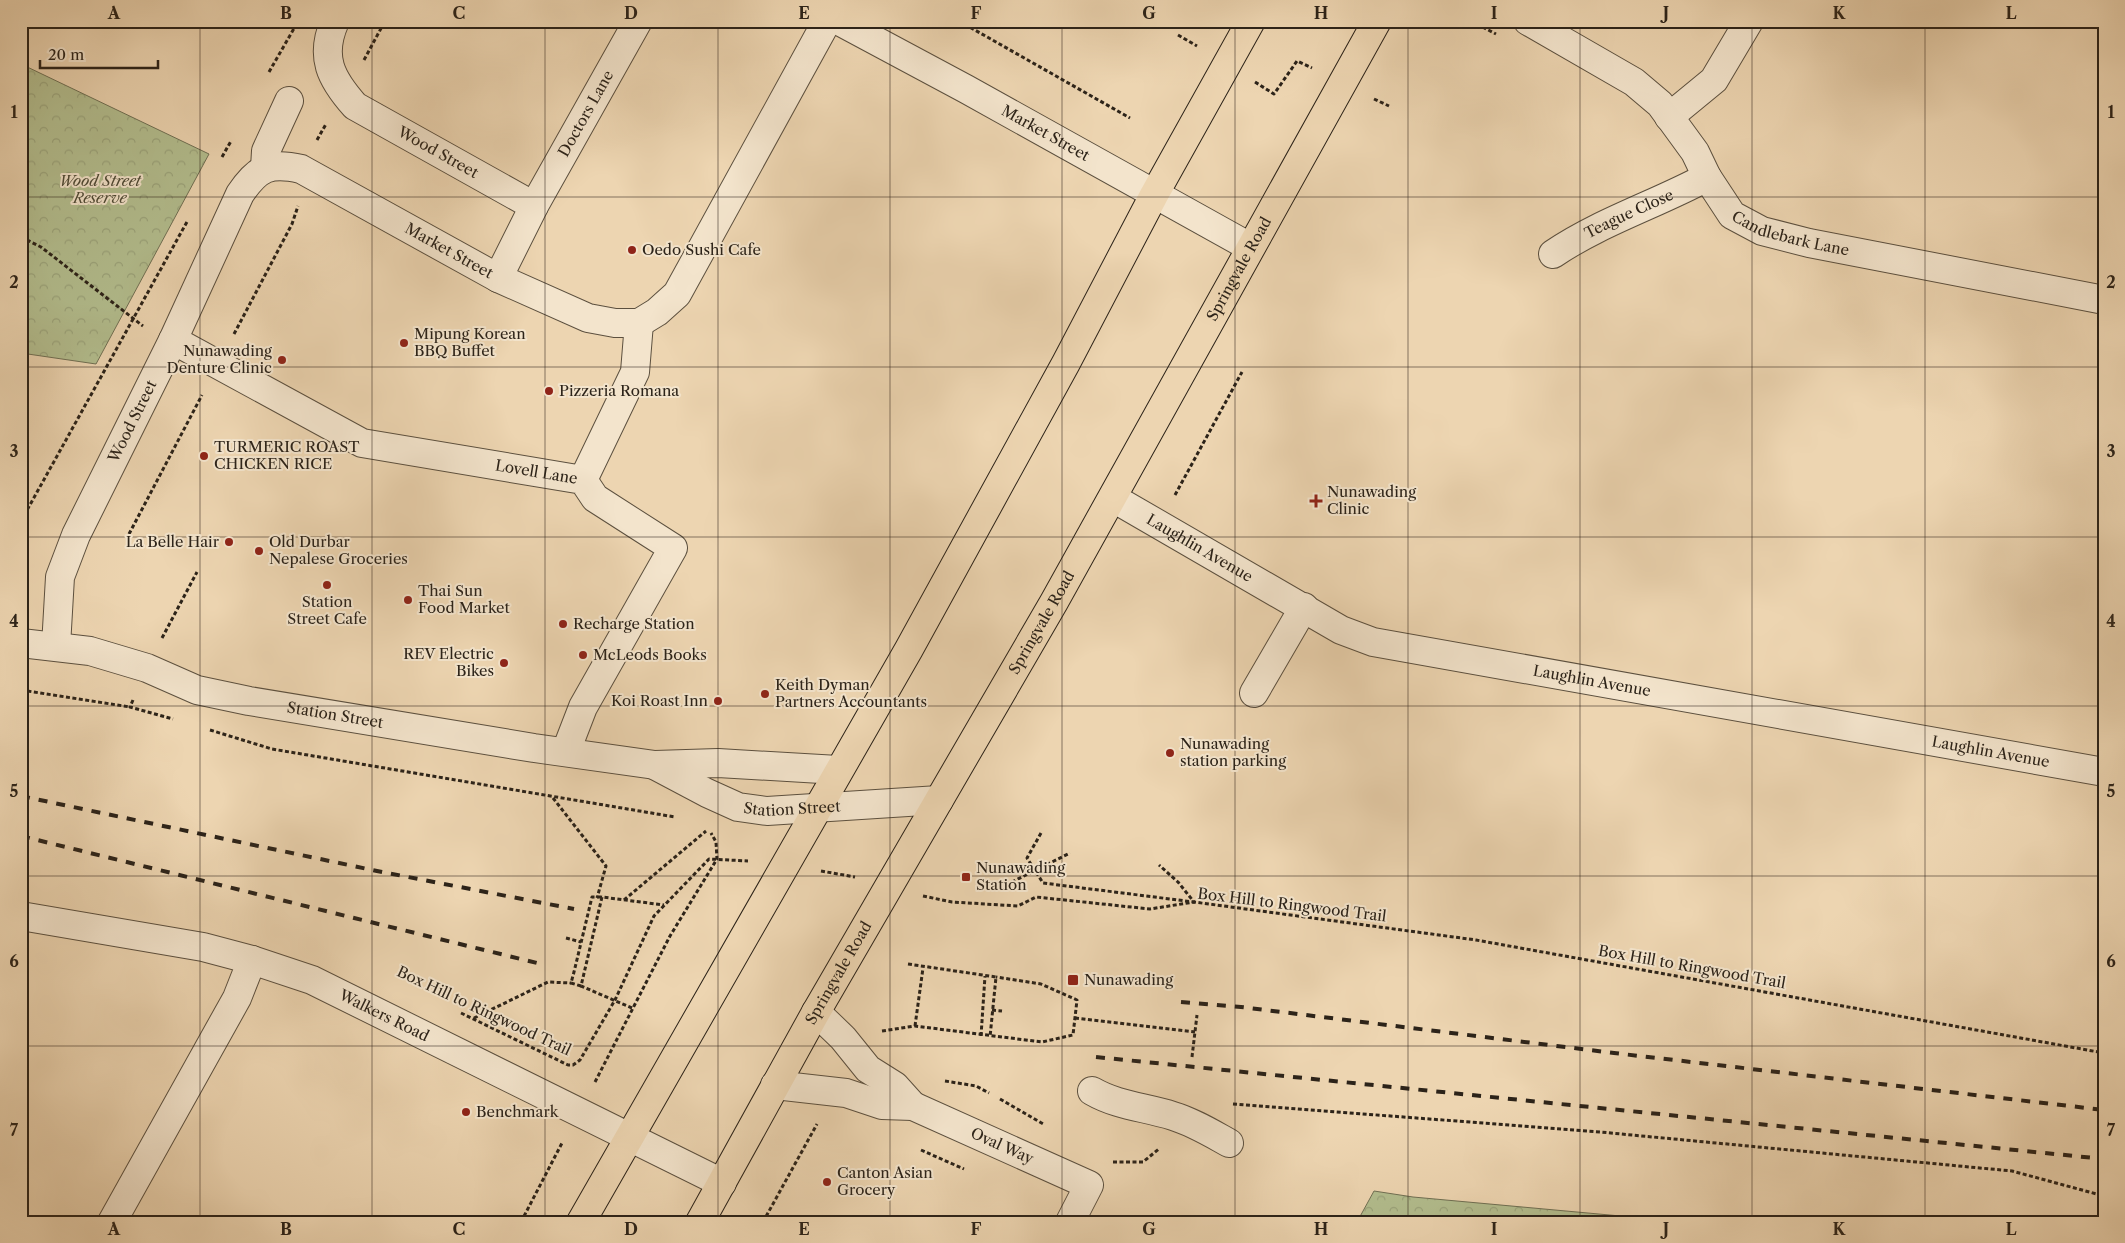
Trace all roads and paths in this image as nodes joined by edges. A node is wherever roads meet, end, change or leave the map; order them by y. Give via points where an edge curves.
1 (298, 21) edge
2 (335, 21) edge
3 (385, 21) edge
4 (638, 21) edge
5 (827, 21) edge
6 (839, 21) edge
7 (959, 21) edge
8 (1251, 21) edge
9 (1377, 21) edge
10 (1528, 21) edge
11 (1748, 21) edge
12 (1178, 35) dead end
13 (1226, 65) junction
14 (268, 74) dead end
15 (1342, 83) junction
16 (344, 93) junction
17 (289, 101) dead end
18 (1388, 106) dead end
19 (1670, 117) junction
20 (1130, 118) dead end
21 (235, 135) dead end
22 (220, 161) dead end
23 (265, 168) junction
24 (307, 173) junction
25 (1707, 177) junction
26 (1154, 195) junction
27 (534, 206) junction
28 (191, 214) dead end
29 (21, 237) edge
30 (1250, 248) junction
31 (1553, 254) dead end
32 (498, 278) junction
33 (2104, 300) edge
34 (133, 318) junction
35 (639, 323) junction
36 (173, 340) junction
37 (218, 364) junction
38 (1242, 372) dead end
39 (583, 480) junction
40 (1113, 498) junction
41 (21, 521) edge
42 (1156, 524) junction
43 (129, 534) dead end
44 (1304, 607) junction
45 (21, 643) edge
46 (56, 646) junction
47 (21, 690) edge
48 (1254, 693) dead end
49 (130, 707) dead end
50 (566, 751) junction
51 (655, 765) junction
52 (838, 770) junction
53 (2104, 772) edge
54 (473, 782) dead end
55 (553, 797) junction
56 (939, 800) junction
57 (816, 809) junction
58 (676, 818) dead end
59 (702, 825) dead end
60 (709, 829) junction
61 (1041, 833) dead end
62 (1070, 853) dead end
63 (717, 859) junction
64 (1159, 865) dead end
65 (783, 866) junction
66 (1034, 870) junction
67 (1006, 885) dead end
68 (889, 886) junction
69 (602, 897) junction
70 (597, 898) junction
71 (624, 900) junction
72 (1194, 902) junction
73 (664, 905) junction
74 (21, 916) edge
75 (566, 938) dead end
76 (581, 942) junction
77 (252, 960) junction
78 (908, 964) dead end
79 (922, 968) junction
80 (985, 976) junction
81 (996, 977) junction
82 (571, 983) junction
83 (581, 986) junction
84 (615, 1000) junction
85 (632, 1008) junction
86 (456, 1010) dead end
87 (992, 1010) junction
88 (1002, 1011) dead end
89 (816, 1012) junction
90 (1197, 1015) dead end
91 (474, 1018) junction
92 (1075, 1018) junction
93 (915, 1026) junction
94 (879, 1032) dead end
95 (1195, 1032) junction
96 (980, 1036) junction
97 (990, 1037) junction
98 (2104, 1053) edge
99 (1192, 1057) dead end
100 (775, 1085) junction
101 (1092, 1091) dead end
102 (1000, 1099) dead end
103 (913, 1106) junction
104 (579, 1112) junction
105 (1186, 1122) junction
106 (1048, 1126) dead end
107 (630, 1137) junction
108 (1228, 1143) dead end
109 (1108, 1161) dead end
110 (722, 1183) junction
111 (2104, 1196) edge
112 (112, 1222) edge
113 (521, 1222) edge
114 (581, 1222) edge
115 (700, 1222) edge
116 (1070, 1222) edge

1 - 14 path
2 - 16 street, Wood Street via 326,57 338,87
3 - 16 path
4 - 27 street, Doctors Lane
5 - 35 street via 677,294 658,312
6 - 26 street, Market Street
7 - 20 path
8 - 13 highway
9 - 15 highway, Springvale Road
10 - 19 street, Candlebark Lane via 1634,82
11 - 19 street via 1714,80
12 - 13 path
13 - 15 path via 1274,94 1298,61
13 - 26 highway
15 - 18 path
15 - 30 highway, Springvale Road
16 - 24 path via 312,148
16 - 27 street, Wood Street via 355,106
17 - 23 street via 266,151
19 - 25 street, Candlebark Lane via 1695,152
21 - 22 path
23 - 24 street, Market Street via 280,164
23 - 36 street, Wood Street via 250,179 240,194
24 - 32 street, Market Street
24 - 37 path via 292,224
25 - 31 street, Teague Close
25 - 33 street, Candlebark Lane via 1732,215 1762,232
26 - 30 street, Market Street
26 - 52 highway via 1006,473
27 - 32 street
28 - 34 path
29 - 34 path via 41,247
30 - 40 highway, Springvale Road
32 - 35 street, Market Street via 588,318
34 - 36 path via 146,329
34 - 41 path
35 - 39 street via 634,372
36 - 37 street, Lovell Lane
36 - 46 street, Wood Street via 76,535 60,577
37 - 39 street, Lovell Lane via 362,443
37 - 43 path
38 - 42 path
39 - 50 street, Lovell Lane via 595,498 673,548 583,707
40 - 42 street, Laughlin Avenue
40 - 56 highway, Springvale Road
42 - 44 street, Laughlin Avenue
44 - 48 street
44 - 53 street, Laughlin Avenue via 1341,630 1408,650
45 - 46 street, Station Street
46 - 50 street, Station Street via 90,651 147,668 197,690 249,701
47 - 49 path
50 - 51 street, Station Street
51 - 52 street, Station Street via 718,762
51 - 57 street, Station Street via 738,807 768,811
52 - 57 highway
54 - 55 path
55 - 58 path
55 - 70 path via 606,866
56 - 57 street, Station Street
56 - 68 highway, Springvale Road
57 - 65 highway
59 - 60 path
60 - 63 path via 716,842
60 - 71 path
61 - 66 path via 1027,858
62 - 66 path
63 - 65 path, Box Hill to Ringwood Trail
63 - 73 path, Box Hill to Ringwood Trail via 709,859
63 - 85 path via 681,915
64 - 72 path
65 - 68 path, Box Hill to Ringwood Trail via 839,874
65 - 107 highway
66 - 67 path
66 - 72 path via 1043,883
68 - 72 path, Box Hill to Ringwood Trail via 934,899 1018,906 1036,897 1150,909
68 - 89 highway, Springvale Road
69 - 70 path
69 - 71 path
69 - 83 path
70 - 76 path via 592,897
71 - 73 path
72 - 98 path, Box Hill to Ringwood Trail via 1476,940
73 - 84 path, Box Hill to Ringwood Trail via 654,916
74 - 77 street, Walkers Road via 203,947
75 - 76 path
76 - 82 path
77 - 104 street, Walkers Road via 312,980
77 - 112 street via 238,998
78 - 79 path
79 - 80 path
79 - 93 path
80 - 81 path
80 - 96 path
81 - 87 path
81 - 92 path via 1041,984 1077,1000
82 - 83 path
82 - 91 path via 548,982
83 - 84 path
84 - 85 path
84 - 91 path, Box Hill to Ringwood Trail via 580,1060 573,1065
85 - 104 path
86 - 91 path, Box Hill to Ringwood Trail
87 - 88 path
87 - 97 path
89 - 100 highway, Springvale Road
89 - 103 street, Oval Way via 868,1069 895,1086
90 - 95 path
92 - 95 path
92 - 97 path via 1073,1035 1042,1042
93 - 94 path
93 - 96 path
95 - 99 path
96 - 97 path
100 - 103 street, Oval Way via 846,1093 882,1105
100 - 110 highway, Springvale Road
101 - 105 street via 1126,1106
102 - 106 path
103 - 116 street, Oval Way via 1089,1185
104 - 107 street, Walkers Road
104 - 113 path
105 - 108 street via 1206,1129
105 - 109 path via 1143,1162
105 - 111 path via 1210,1107 1231,1104 1600,1132 2012,1171
107 - 110 street, Walkers Road
107 - 114 highway
110 - 115 highway, Springvale Road

